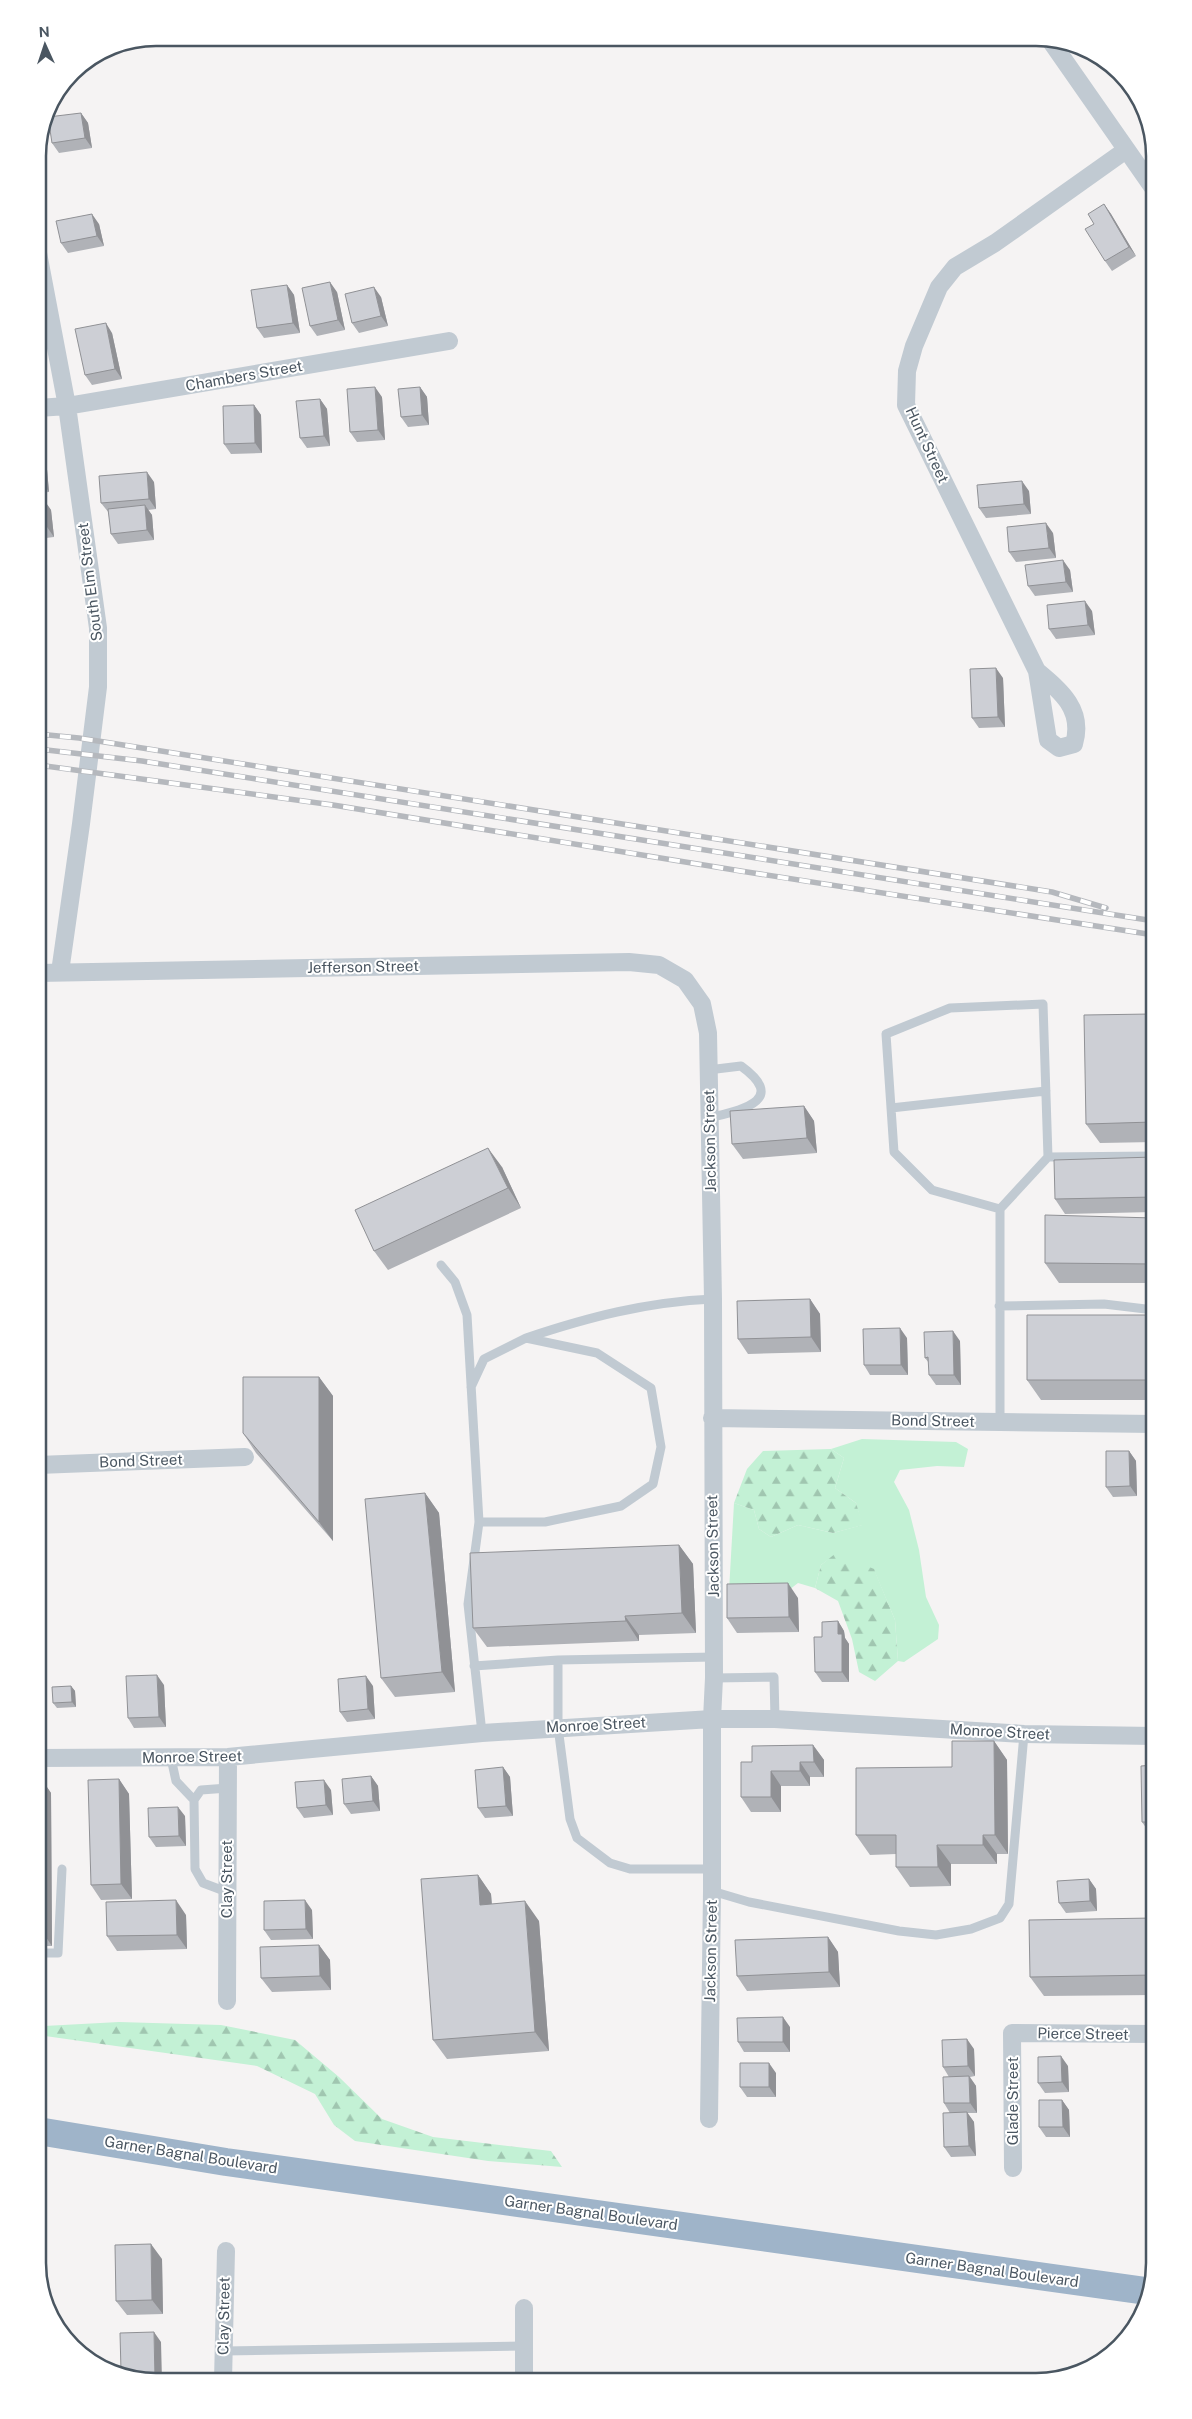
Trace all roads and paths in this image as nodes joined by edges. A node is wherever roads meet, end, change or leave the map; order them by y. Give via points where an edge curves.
1 (1055, 48) edge
2 (1126, 150) junction
3 (1146, 178) edge
4 (46, 297) edge
5 (449, 341) dead end
6 (66, 406) junction
7 (46, 407) edge
8 (1037, 671) dead end
9 (60, 972) junction
10 (46, 973) edge
11 (685, 980) joint
12 (708, 1070) junction
13 (1046, 1091) junction
14 (891, 1108) junction
15 (709, 1118) junction
16 (1146, 1156) edge
17 (1048, 1157) junction
18 (1000, 1208) junction
19 (441, 1265) dead end
20 (713, 1299) junction
21 (999, 1306) junction
22 (1146, 1309) edge
23 (526, 1338) junction
24 (471, 1387) junction
25 (712, 1418) junction
26 (1000, 1422) junction
27 (1146, 1424) edge
28 (245, 1457) edge
29 (46, 1465) edge
30 (479, 1522) junction
31 (714, 1657) junction
32 (558, 1660) junction
33 (474, 1666) junction
34 (714, 1678) junction
35 (712, 1719) junction
36 (775, 1720) junction
37 (558, 1728) junction
38 (482, 1733) junction
39 (1024, 1734) junction
40 (1146, 1736) edge
41 (46, 1758) edge
42 (170, 1758) junction
43 (228, 1758) junction
44 (228, 1788) junction
45 (194, 1800) junction
46 (62, 1869) dead end
47 (711, 1869) junction
48 (712, 1891) junction
49 (227, 1892) junction
50 (46, 1953) edge
51 (227, 2001) dead end
52 (1012, 2033) joint
53 (1146, 2034) edge
54 (708, 2119) dead end
55 (46, 2132) edge
56 (1013, 2168) dead end
57 (226, 2251) dead end
58 (1142, 2290) edge
59 (524, 2308) dead end
60 (524, 2346) junction
61 (224, 2351) junction
62 (223, 2373) edge
63 (524, 2373) edge

1 - 2 street
2 - 3 street
2 - 8 street, Hunt Street via 995,243 955,267 935,296 907,371 906,405
4 - 6 street, South Elm Street
5 - 6 street, Chambers Street
6 - 7 street, Chambers Street
6 - 9 street, South Elm Street via 98,628 98,687
9 - 10 street, Jefferson Street
9 - 11 street, Jefferson Street via 630,962 659,965
11 - 12 street, Jackson Street via 702,1004 708,1033
12 - 15 street, Jackson Street
12 - 15 lane via 741,1066 756,1077 761,1092 758,1101 751,1106
13 - 14 lane
13 - 14 lane via 1043,1004 950,1008 886,1034
13 - 17 lane
14 - 18 lane via 894,1152 932,1190
15 - 20 street, Jackson Street
16 - 17 lane
17 - 18 lane
18 - 21 lane
19 - 24 lane via 455,1282 466,1314
20 - 23 lane via 670,1301 627,1309
20 - 25 street, Jackson Street
21 - 22 lane via 1104,1304
21 - 26 lane
23 - 24 lane via 484,1359
23 - 30 lane via 597,1353 651,1388 661,1446 653,1484 621,1506 545,1522
24 - 30 lane
25 - 26 street, Bond Street
25 - 31 street, Jackson Street
26 - 27 street, Bond Street
28 - 29 street, Bond Street
30 - 33 lane via 468,1604
31 - 32 lane
31 - 34 street, Jackson Street
32 - 33 lane
32 - 37 lane
33 - 38 lane
34 - 35 street, Jackson Street
34 - 36 lane via 774,1677
35 - 36 street, Monroe Street
35 - 37 street, Monroe Street
35 - 47 street, Jackson Street
36 - 39 street, Monroe Street
37 - 38 street, Monroe Street
37 - 47 lane via 570,1819 577,1838 610,1863 630,1869
38 - 43 street, Monroe Street
39 - 40 street, Monroe Street
39 - 48 lane via 1009,1904 1000,1918 971,1929 936,1935 749,1902
41 - 42 street, Monroe Street
42 - 43 street, Monroe Street
42 - 45 lane via 176,1780
43 - 44 street, Clay Street
44 - 45 lane via 200,1790
44 - 49 street, Clay Street
45 - 49 lane via 195,1869 203,1883
46 - 50 lane via 58,1953
47 - 48 street, Jackson Street
48 - 54 street, Jackson Street
49 - 51 street, Clay Street
52 - 53 street, Pierce Street
52 - 56 street, Glade Street
55 - 58 highway, Garner Bagnal Boulevard via 226,2162
57 - 61 street, Clay Street
59 - 60 street
60 - 61 lane
60 - 63 street
61 - 62 street, Clay Street

